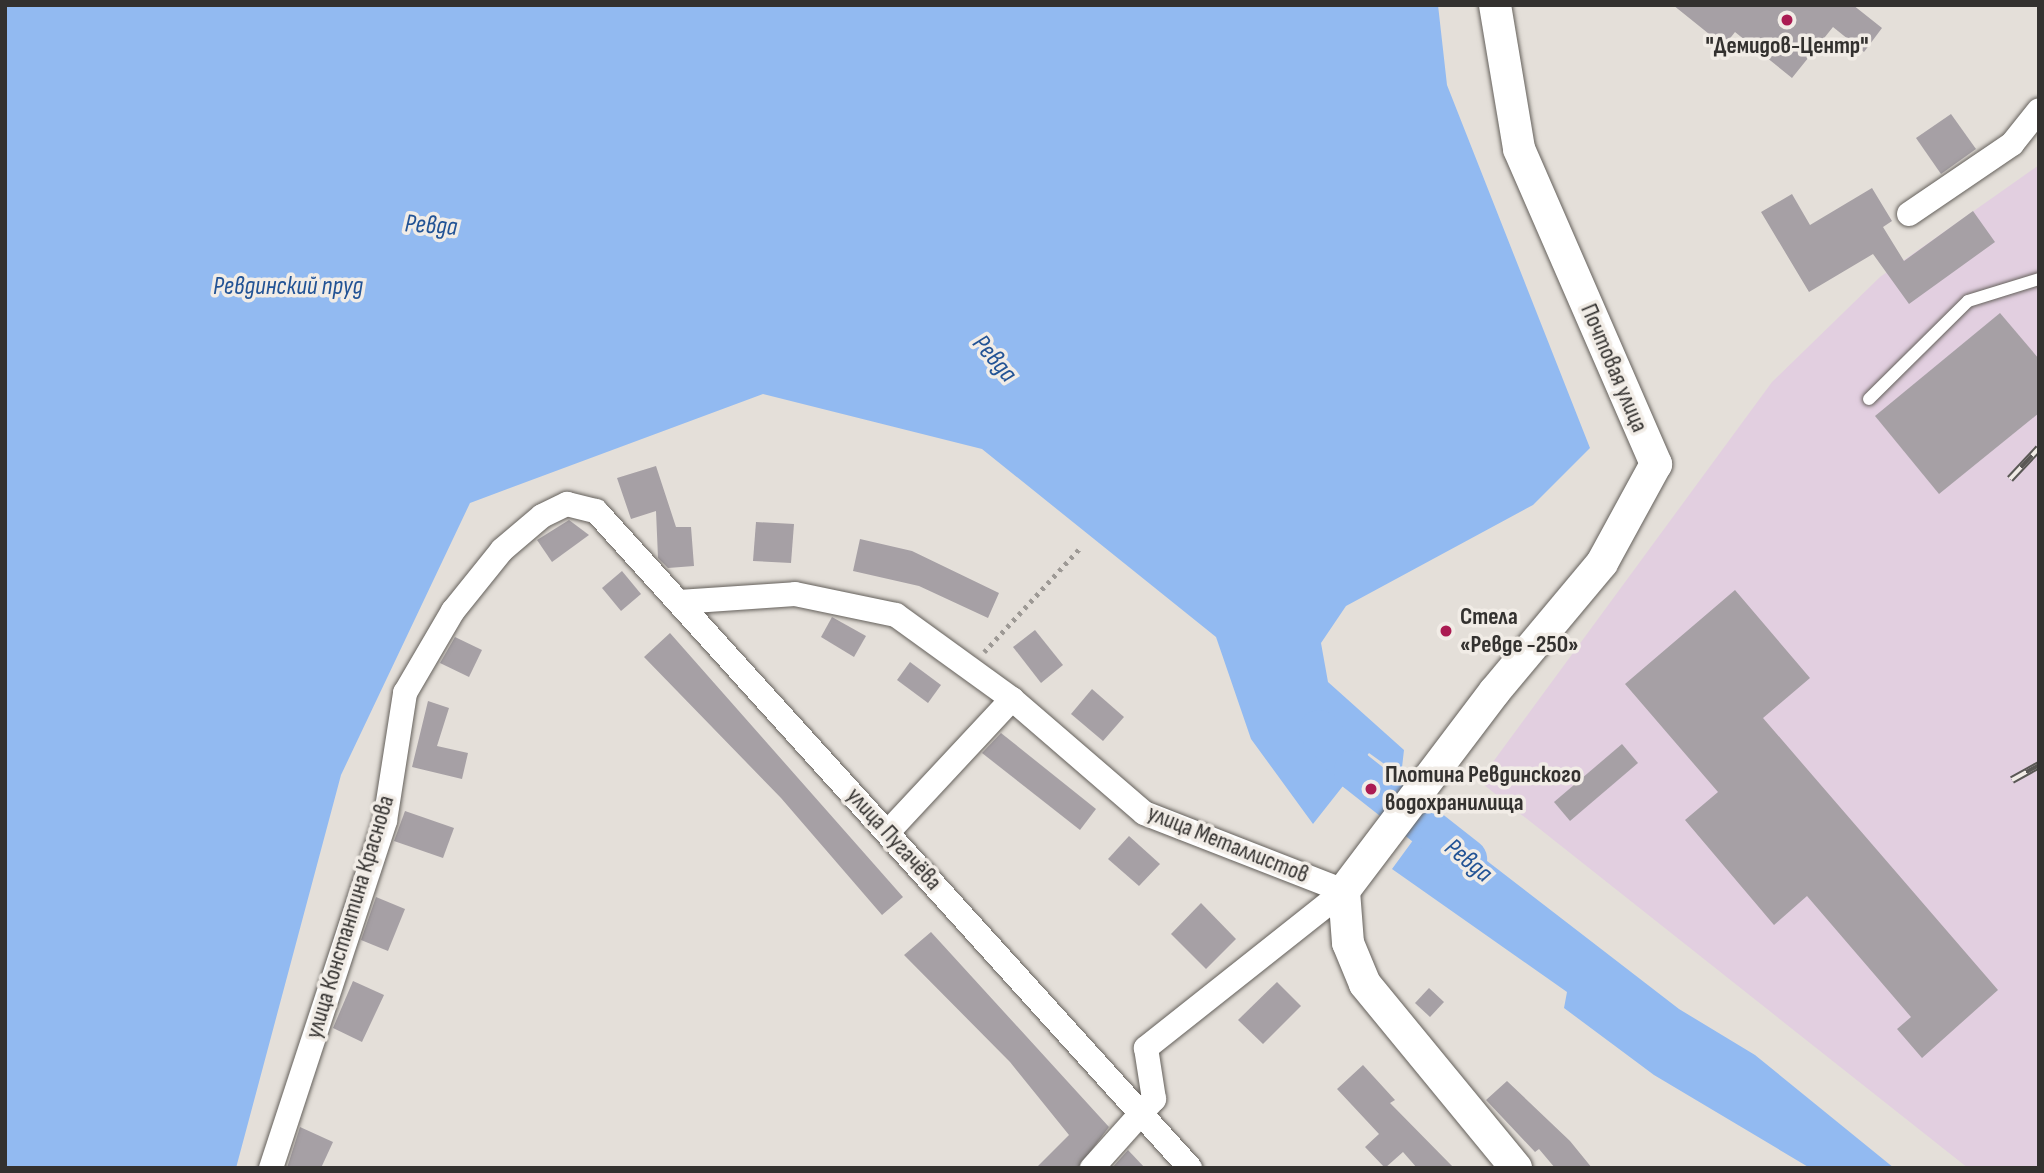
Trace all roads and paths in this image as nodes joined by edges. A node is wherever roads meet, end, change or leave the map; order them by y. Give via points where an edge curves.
1 (1495, 5) edge
2 (2039, 110) edge
3 (1909, 214) dead end
4 (2039, 279) edge
5 (1869, 400) dead end
6 (596, 511) joint
7 (1081, 547) dead end
8 (678, 602) junction
9 (970, 669) junction
10 (1012, 699) junction
11 (888, 832) junction
12 (1344, 891) junction
13 (1146, 1116) junction
14 (271, 1168) edge
15 (1092, 1168) edge
16 (1190, 1168) edge
17 (1516, 1168) edge

1 - 12 street, Почтовая улица via 1519,149 1656,464 1602,564 1495,691 1368,866
2 - 3 street via 2012,144
4 - 5 lane via 1968,301
6 - 8 street, улица Пугачёва
6 - 14 street, улица Константина Краснова via 567,504 542,516 502,550 453,611 405,693 385,821
7 - 9 path
8 - 9 street, улица Металлистов via 795,594 896,615
8 - 11 street, улица Пугачёва
9 - 10 street, улица Металлистов
10 - 11 street
10 - 12 street, улица Металлистов via 1144,813
11 - 13 street, улица Пугачёва
12 - 13 street via 1146,1048 1154,1099
12 - 17 street via 1348,943 1365,984
13 - 15 street
13 - 16 street, улица Пугачёва

